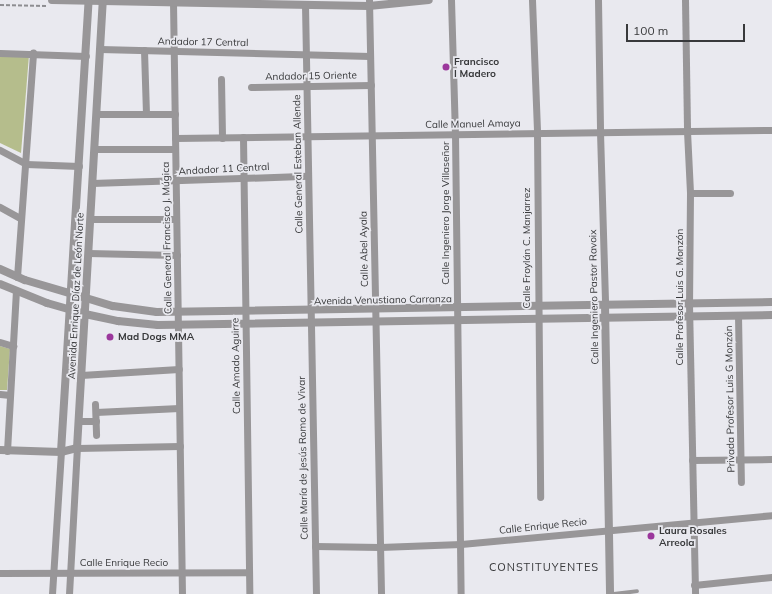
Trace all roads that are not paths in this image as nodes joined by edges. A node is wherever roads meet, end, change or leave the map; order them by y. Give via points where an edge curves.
1 (89, 0) edge
2 (103, 0) edge
3 (429, 0) edge
4 (451, 0) edge
5 (532, 0) edge
6 (598, 0) edge
7 (685, 0) edge
8 (173, 2) junction
9 (52, 3) edge
10 (369, 3) edge
11 (305, 5) junction
12 (100, 49) junction
13 (144, 50) junction
14 (174, 51) junction
15 (0, 53) edge
16 (33, 53) junction
17 (306, 54) junction
18 (86, 56) junction
19 (370, 56) junction
20 (221, 79) dead end
21 (371, 85) junction
22 (307, 86) junction
23 (251, 87) dead end
24 (96, 114) junction
25 (146, 114) junction
26 (175, 114) junction
27 (772, 130) edge
28 (687, 131) junction
29 (600, 132) junction
30 (536, 133) junction
31 (455, 134) junction
32 (372, 135) junction
33 (308, 136) junction
34 (243, 137) junction
35 (175, 138) junction
36 (222, 138) junction
37 (94, 149) junction
38 (175, 149) junction
39 (0, 150) edge
40 (26, 164) junction
41 (79, 166) junction
42 (308, 176) junction
43 (244, 177) junction
44 (176, 182) junction
45 (92, 183) junction
46 (690, 193) junction
47 (730, 194) dead end
48 (0, 207) edge
49 (20, 218) junction
50 (90, 219) junction
51 (176, 219) junction
52 (88, 253) junction
53 (177, 255) junction
54 (0, 269) edge
55 (17, 276) junction
56 (0, 284) edge
57 (16, 291) junction
58 (71, 294) junction
59 (86, 298) junction
60 (772, 302) edge
61 (689, 304) junction
62 (605, 305) junction
63 (537, 307) junction
64 (456, 308) junction
65 (70, 310) junction
66 (375, 310) junction
67 (311, 311) junction
68 (246, 312) junction
69 (178, 313) junction
70 (85, 314) junction
71 (738, 315) junction
72 (772, 315) edge
73 (690, 316) junction
74 (606, 317) junction
75 (538, 318) junction
76 (456, 320) junction
77 (375, 321) junction
78 (311, 322) junction
79 (246, 323) junction
80 (178, 325) junction
81 (0, 342) edge
82 (13, 346) junction
83 (179, 369) junction
84 (81, 375) junction
85 (0, 394) edge
86 (10, 394) junction
87 (179, 408) junction
88 (78, 421) junction
89 (96, 421) junction
90 (96, 435) dead end
91 (180, 446) junction
92 (77, 448) junction
93 (3, 450) edge
94 (61, 452) junction
95 (772, 459) edge
96 (692, 460) junction
97 (741, 460) junction
98 (741, 482) dead end
99 (540, 496) dead end
100 (772, 514) edge
101 (694, 521) junction
102 (609, 530) junction
103 (461, 544) junction
104 (315, 546) junction
105 (380, 547) junction
106 (249, 572) junction
107 (0, 573) edge
108 (53, 573) junction
109 (182, 573) junction
110 (70, 574) junction
111 (772, 577) edge
112 (694, 585) junction
113 (637, 591) dead end
114 (52, 594) edge
115 (69, 594) edge
116 (182, 594) edge
117 (249, 594) edge
118 (316, 594) edge
119 (381, 594) edge
120 (461, 594) edge
121 (610, 594) edge
122 (614, 594) edge
123 (694, 594) edge

1 - 2 street
1 - 9 street
1 - 18 street, Avenida Enrique Díaz de León Norte
2 - 8 street
2 - 12 street, Avenida Enrique Díaz de León Norte
3 - 10 street
4 - 31 street, Calle Ingeniero Jorge Villaseñor
5 - 30 street, Calle Froylán C. Manjarrez
6 - 29 street, Calle Ingeniero Pastor Ravoix
7 - 28 street, Calle Profesor Luis G. Monzón
8 - 11 street
8 - 14 street, Calle General Francisco J. Múgica
10 - 11 street
10 - 19 street, Calle Abel Ayala
11 - 17 street, Calle General Esteban Allende
12 - 13 street, Andador 17 Central
12 - 24 street, Avenida Enrique Díaz de León Norte
13 - 14 street, Andador 17 Central
13 - 25 street
14 - 17 street, Andador 17 Central
14 - 26 street, Calle General Francisco J. Múgica
15 - 16 street
16 - 18 street
16 - 40 street
17 - 19 street, Andador 17 Central
17 - 22 street, Calle General Esteban Allende
18 - 41 street, Avenida Enrique Díaz de León Norte
19 - 21 street, Calle Abel Ayala
20 - 36 street
21 - 22 street, Andador 15 Oriente
21 - 32 street, Calle Abel Ayala
22 - 23 street, Andador 15 Oriente
22 - 33 street, Calle General Esteban Allende
24 - 25 street
24 - 37 street, Avenida Enrique Díaz de León Norte
25 - 26 street
26 - 35 street, Calle General Francisco J. Múgica
27 - 28 street, Calle Manuel Amaya
28 - 29 street, Calle Manuel Amaya
28 - 46 street, Calle Profesor Luis G. Monzón
29 - 30 street, Calle Manuel Amaya
29 - 62 street, Calle Ingeniero Pastor Ravoix
30 - 31 street, Calle Manuel Amaya
30 - 63 street, Calle Froylán C. Manjarrez
31 - 32 street, Calle Manuel Amaya
31 - 64 street, Calle Ingeniero Jorge Villaseñor
32 - 33 street, Calle Manuel Amaya
32 - 66 street, Calle Abel Ayala
33 - 34 street, Calle Manuel Amaya
33 - 42 street, Calle General Esteban Allende
34 - 36 street, Calle Manuel Amaya
34 - 43 street, Calle Amado Aguirre
35 - 36 street, Calle Manuel Amaya
35 - 38 street, Calle General Francisco J. Múgica
37 - 38 street
37 - 45 street, Avenida Enrique Díaz de León Norte
38 - 44 street, Calle General Francisco J. Múgica
39 - 40 street
40 - 41 street
40 - 49 street
41 - 58 street, Avenida Enrique Díaz de León Norte
42 - 43 street, Andador 11 Central
42 - 67 street, Calle General Esteban Allende
43 - 44 street, Andador 11 Central
43 - 68 street, Calle Amado Aguirre
44 - 45 street, Andador 11 Central
44 - 51 street, Calle General Francisco J. Múgica
45 - 50 street, Avenida Enrique Díaz de León Norte
46 - 47 street
46 - 61 street, Calle Profesor Luis G. Monzón
48 - 49 street
49 - 55 street
50 - 51 street
50 - 52 street, Avenida Enrique Díaz de León Norte
51 - 53 street, Calle General Francisco J. Múgica
52 - 53 street
52 - 59 street, Avenida Enrique Díaz de León Norte
53 - 69 street, Calle General Francisco J. Múgica
54 - 55 street, Avenida Venustiano Carranza
55 - 58 street, Avenida Venustiano Carranza
56 - 57 street, Avenida Venustiano Carranza
57 - 65 street, Avenida Venustiano Carranza
57 - 82 street
58 - 59 street, Avenida Venustiano Carranza
58 - 65 street, Avenida Enrique Díaz de León Norte
59 - 69 street, Avenida Venustiano Carranza via 134,310
59 - 70 street, Avenida Enrique Díaz de León Norte
60 - 61 street, Avenida Venustiano Carranza
61 - 62 street, Avenida Venustiano Carranza
61 - 73 street, Calle Profesor Luis G. Monzón
62 - 63 street, Avenida Venustiano Carranza
62 - 74 street, Calle Ingeniero Pastor Ravoix
63 - 64 street, Avenida Venustiano Carranza
63 - 75 street, Calle Froylán C. Manjarrez
64 - 66 street, Avenida Venustiano Carranza
64 - 76 street, Calle Ingeniero Jorge Villaseñor
65 - 70 street, Avenida Venustiano Carranza
65 - 94 street, Avenida Enrique Díaz de León Norte
66 - 67 street, Avenida Venustiano Carranza
66 - 77 street, Calle Abel Ayala
67 - 68 street, Avenida Venustiano Carranza
67 - 78 street, Calle General Esteban Allende
68 - 69 street, Avenida Venustiano Carranza
68 - 79 street, Calle Amado Aguirre
69 - 80 street, Calle General Francisco J. Múgica
70 - 80 street, Avenida Venustiano Carranza via 141,324
70 - 84 street, Avenida Enrique Díaz de León Norte
71 - 72 street, Avenida Venustiano Carranza
71 - 73 street, Avenida Venustiano Carranza
71 - 97 street, Privada Profesor Luis G Monzón
73 - 74 street, Avenida Venustiano Carranza
73 - 96 street, Calle Profesor Luis G. Monzón
74 - 75 street, Avenida Venustiano Carranza
74 - 102 street, Calle Ingeniero Pastor Ravoix
75 - 76 street, Avenida Venustiano Carranza
75 - 99 street, Calle Froylán C. Manjarrez
76 - 77 street, Avenida Venustiano Carranza
76 - 103 street, Calle Ingeniero Jorge Villaseñor
77 - 78 street, Avenida Venustiano Carranza
77 - 105 street, Calle Abel Ayala
78 - 79 street, Avenida Venustiano Carranza
78 - 104 street, Calle María de Jesús Romo de Vivar
79 - 80 street, Avenida Venustiano Carranza
79 - 106 street, Calle Amado Aguirre
80 - 83 street, Calle General Francisco J. Múgica
81 - 82 street
82 - 86 street
83 - 84 street
83 - 87 street, Calle General Francisco J. Múgica
84 - 88 street, Avenida Enrique Díaz de León Norte
85 - 86 street
86 - 93 street
87 - 89 street via 96,408
87 - 91 street, Calle General Francisco J. Múgica
88 - 89 street
88 - 92 street, Avenida Enrique Díaz de León Norte
89 - 90 street
91 - 92 street
91 - 109 street, Calle General Francisco J. Múgica
92 - 94 street
92 - 110 street, Avenida Enrique Díaz de León Norte
93 - 94 street
94 - 108 street, Avenida Enrique Díaz de León Norte
95 - 97 street
96 - 97 street
96 - 101 street, Calle Profesor Luis G. Monzón
97 - 98 street, Privada Profesor Luis G Monzón
100 - 101 street, Calle Enrique Recio
101 - 102 street, Calle Enrique Recio
101 - 112 street, Calle Profesor Luis G. Monzón
102 - 103 street, Calle Enrique Recio
102 - 121 street, Calle Ingeniero Pastor Ravoix
103 - 105 street, Calle Enrique Recio
103 - 120 street, Calle Ingeniero Jorge Villaseñor
104 - 105 street, Calle Enrique Recio
104 - 118 street, Calle María de Jesús Romo de Vivar
105 - 119 street, Calle Abel Ayala
106 - 109 street, Calle Enrique Recio
106 - 117 street, Calle Amado Aguirre
107 - 108 street, Calle Enrique Recio
108 - 110 street, Calle Enrique Recio
108 - 114 street, Avenida Enrique Díaz de León Norte
109 - 110 street, Calle Enrique Recio
109 - 116 street, Calle General Francisco J. Múgica
110 - 115 street, Avenida Enrique Díaz de León Norte
111 - 112 street
112 - 123 street, Calle Profesor Luis G. Monzón
113 - 122 lane

